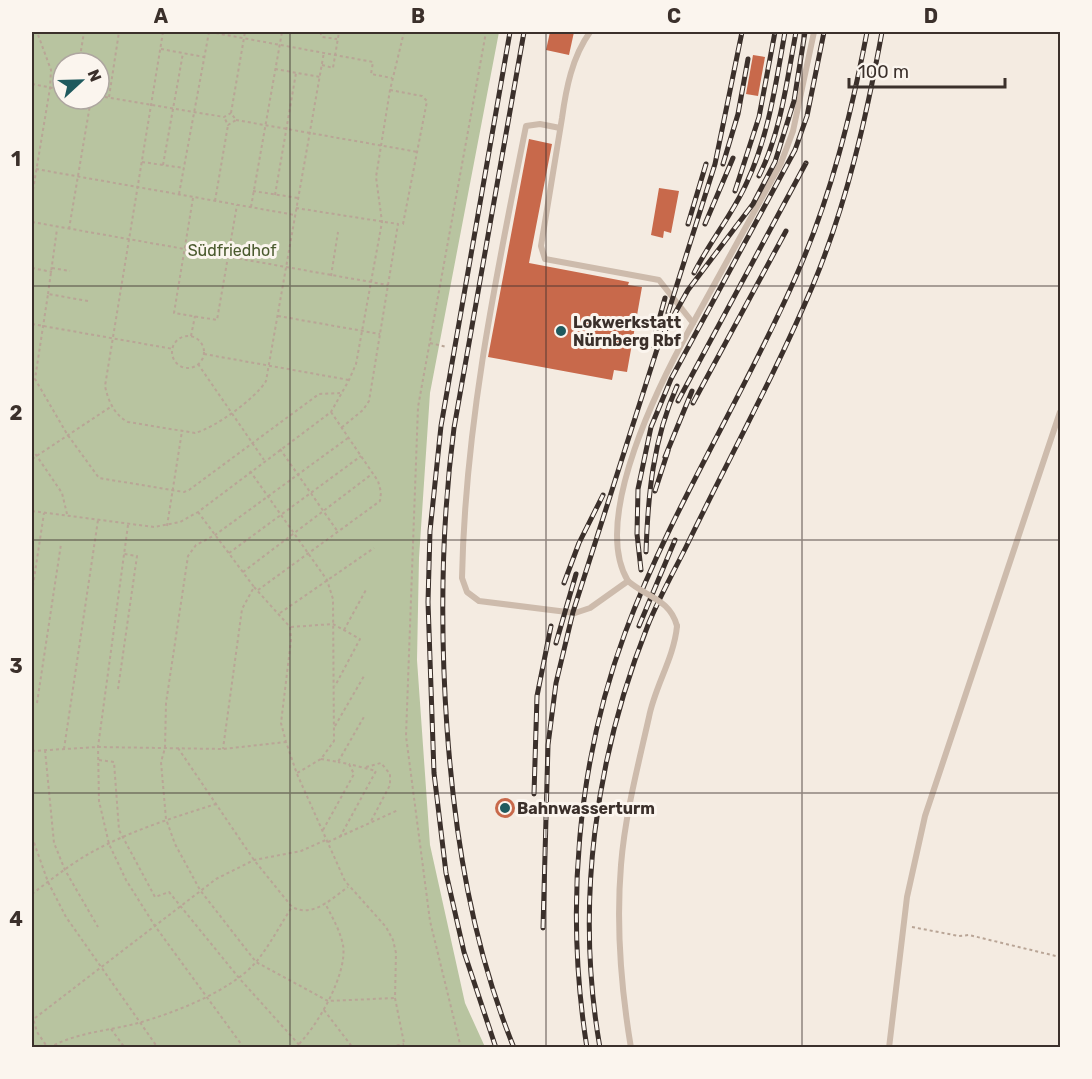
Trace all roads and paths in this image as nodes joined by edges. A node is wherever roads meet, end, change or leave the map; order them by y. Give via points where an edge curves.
1 (37, 32) edge
2 (84, 32) edge
3 (119, 32) edge
4 (163, 32) edge
5 (209, 32) edge
6 (245, 32) edge
7 (282, 32) edge
8 (320, 32) edge
9 (339, 32) edge
10 (404, 32) edge
11 (486, 32) edge
12 (590, 32) edge
13 (814, 32) edge
14 (244, 38) junction
15 (338, 39) junction
16 (280, 44) junction
17 (161, 49) junction
18 (81, 51) edge
19 (324, 52) junction
20 (183, 53) junction
21 (335, 54) junction
22 (204, 57) junction
23 (322, 65) junction
24 (275, 69) junction
25 (297, 73) junction
26 (320, 77) junction
27 (392, 78) junction
28 (32, 84) edge
29 (111, 85) edge
30 (50, 88) junction
31 (390, 90) junction
32 (111, 98) edge
33 (152, 105) junction
34 (173, 109) junction
35 (89, 111) edge
36 (195, 112) junction
37 (231, 113) junction
38 (224, 117) junction
39 (236, 120) junction
40 (228, 125) junction
41 (265, 125) junction
42 (560, 128) junction
43 (287, 129) junction
44 (309, 134) junction
45 (381, 145) junction
46 (418, 152) junction
47 (142, 162) junction
48 (163, 165) junction
49 (184, 168) junction
50 (36, 170) junction
51 (78, 178) junction
52 (138, 188) junction
53 (253, 191) junction
54 (179, 195) junction
55 (274, 195) junction
56 (32, 196) edge
57 (193, 198) junction
58 (298, 198) junction
59 (215, 201) junction
60 (237, 205) junction
61 (251, 207) junction
62 (296, 208) junction
63 (295, 215) junction
64 (32, 222) edge
65 (382, 222) junction
66 (398, 224) junction
67 (57, 227) junction
68 (69, 230) junction
69 (338, 232) dead end
70 (130, 240) junction
71 (185, 250) junction
72 (228, 257) junction
73 (286, 267) junction
74 (32, 268) edge
75 (52, 270) junction
76 (70, 272) dead end
77 (331, 276) junction
78 (371, 282) junction
79 (388, 285) junction
80 (48, 294) junction
81 (88, 301) dead end
82 (195, 316) junction
83 (278, 316) junction
84 (693, 323) junction
85 (32, 324) edge
86 (43, 327) junction
87 (363, 330) junction
88 (380, 334) junction
89 (191, 336) junction
90 (112, 339) junction
91 (430, 343) junction
92 (447, 347) dead end
93 (173, 349) junction
94 (204, 354) junction
95 (198, 364) junction
96 (270, 364) junction
97 (349, 380) junction
98 (342, 393) junction
99 (112, 406) junction
100 (231, 412) junction
101 (331, 412) junction
102 (1060, 412) edge
103 (342, 428) junction
104 (182, 431) junction
105 (67, 434) junction
106 (348, 438) junction
107 (253, 443) junction
108 (32, 449) edge
109 (280, 449) junction
110 (36, 456) junction
111 (361, 456) junction
112 (32, 459) edge
113 (264, 460) junction
114 (250, 471) junction
115 (373, 474) junction
116 (298, 475) junction
117 (172, 490) junction
118 (311, 493) junction
119 (268, 496) junction
120 (32, 511) edge
121 (324, 511) junction
122 (198, 512) junction
123 (44, 513) junction
124 (67, 514) junction
125 (281, 515) junction
126 (98, 519) junction
127 (129, 524) junction
128 (167, 526) junction
129 (338, 532) junction
130 (294, 533) junction
131 (215, 535) junction
132 (60, 544) dead end
133 (374, 548) dead end
134 (229, 553) junction
135 (124, 554) junction
136 (308, 554) junction
137 (243, 572) junction
138 (327, 580) junction
139 (628, 580) junction
140 (254, 587) junction
141 (367, 588) dead end
142 (257, 591) junction
143 (32, 592) edge
144 (280, 613) junction
145 (333, 624) junction
146 (290, 627) junction
147 (344, 630) junction
148 (364, 676) dead end
149 (118, 689) dead end
150 (333, 689) junction
151 (37, 703) dead end
152 (364, 715) dead end
153 (334, 729) junction
154 (286, 742) junction
155 (98, 747) junction
156 (165, 748) junction
157 (178, 748) junction
158 (64, 749) junction
159 (223, 749) junction
160 (45, 750) junction
161 (32, 751) edge
162 (98, 759) junction
163 (321, 759) junction
164 (338, 762) junction
165 (350, 764) junction
166 (364, 768) junction
167 (297, 774) junction
168 (216, 804) junction
169 (398, 810) dead end
170 (166, 819) junction
171 (370, 823) junction
172 (323, 830) junction
173 (32, 837) edge
174 (340, 837) junction
175 (122, 838) junction
176 (328, 841) junction
177 (108, 844) junction
178 (254, 860) junction
179 (65, 870) junction
180 (48, 882) junction
181 (348, 887) junction
182 (200, 890) junction
183 (32, 894) edge
184 (325, 903) junction
185 (180, 906) junction
186 (292, 907) junction
187 (155, 926) junction
188 (903, 926) junction
189 (98, 927) dead end
190 (1060, 957) edge
191 (256, 962) junction
192 (100, 967) junction
193 (239, 978) junction
194 (206, 997) junction
195 (395, 998) junction
196 (328, 1001) junction
197 (323, 1009) junction
198 (32, 1015) edge
199 (34, 1018) junction
200 (139, 1023) junction
201 (111, 1029) junction
202 (299, 1044) junction
203 (405, 1046) edge
204 (49, 1047) edge
205 (124, 1047) edge
206 (158, 1047) edge
207 (244, 1047) edge
208 (295, 1047) edge
209 (302, 1047) edge
210 (353, 1047) edge
211 (385, 1047) edge
212 (461, 1047) edge
213 (631, 1047) edge
214 (889, 1047) edge

1 - 30 path via 51,70
2 - 18 path
3 - 29 path
4 - 17 path
5 - 14 path
5 - 22 path
6 - 14 path
7 - 16 path
8 - 15 path via 322,37
9 - 15 path
10 - 27 path
11 - 91 path
12 - 42 lane via 568,81
13 - 84 lane via 793,131 781,163
14 - 16 path
14 - 37 path
15 - 21 path
16 - 19 path
16 - 24 path
17 - 20 path
17 - 33 path
19 - 21 path
19 - 23 path
20 - 22 path
20 - 34 path
21 - 23 path via 333,68
21 - 27 path via 373,62 371,74
22 - 36 path
23 - 26 path
24 - 25 path
24 - 41 path
25 - 26 path
25 - 43 path
26 - 44 path
27 - 31 path
28 - 30 path
30 - 50 path
31 - 45 path
31 - 46 path via 422,96 427,101
32 - 33 path
33 - 34 path
33 - 47 path
34 - 36 path
34 - 48 path
35 - 51 path
36 - 38 path
36 - 49 path
37 - 38 path
37 - 39 path
38 - 40 path
39 - 40 path
39 - 41 path
40 - 59 path
41 - 43 path
41 - 53 path
42 - 84 lane via 541,246 545,259 659,280
42 - 139 lane via 526,126 498,256 474,410 462,578 467,592 479,601 575,613 590,608
43 - 44 path
43 - 55 path
44 - 45 path
44 - 58 path
45 - 46 path
45 - 65 path via 376,177
46 - 66 path via 408,206 403,224
47 - 48 path
47 - 52 path
48 - 49 path
49 - 54 path
50 - 51 path
50 - 56 path
51 - 52 path
51 - 68 path
52 - 54 path
52 - 70 path
53 - 55 path
53 - 61 path
54 - 57 path
55 - 58 path
57 - 59 path
57 - 71 path
58 - 62 path
59 - 60 path
60 - 61 path
60 - 72 path
61 - 63 path
62 - 63 path
62 - 65 path
63 - 73 path
64 - 67 path
65 - 66 path
65 - 78 path
66 - 79 path
67 - 68 path
67 - 75 path
68 - 70 path
69 - 77 path
70 - 71 path
70 - 90 path
71 - 72 path
71 - 82 path via 174,313
72 - 73 path
72 - 82 path via 217,320
73 - 77 path
73 - 83 path
74 - 75 path
75 - 76 path
75 - 80 path
77 - 78 path
78 - 79 path
78 - 87 path
79 - 88 path
80 - 81 path
80 - 86 path
82 - 89 path
83 - 87 path
83 - 96 path
84 - 139 lane via 647,414 618,503 620,562
85 - 86 path
86 - 90 path
86 - 105 path via 35,379
87 - 88 path
87 - 97 path
88 - 103 path via 369,401
89 - 93 path via 180,339
89 - 94 path via 201,342
90 - 93 path
90 - 99 path via 105,386
91 - 92 path
91 - 212 path via 418,407 406,736 430,921
93 - 95 path via 180,365
94 - 95 path
94 - 96 path
95 - 100 path
96 - 97 path
96 - 100 path via 261,390
97 - 98 path
98 - 101 path
98 - 107 path via 319,394
99 - 104 path via 128,422
99 - 105 path
100 - 104 path via 202,431
100 - 107 path
101 - 103 path
101 - 109 path
102 - 188 lane via 925,816
103 - 106 path
104 - 117 path
105 - 110 path
105 - 117 path via 99,478
106 - 111 path
106 - 116 path
107 - 113 path
107 - 117 path via 189,490
108 - 110 path
109 - 113 path
109 - 116 path
110 - 112 path
110 - 124 path via 62,493
111 - 115 path
111 - 118 path
113 - 114 path
114 - 119 path
114 - 122 path
115 - 121 path
115 - 129 path via 381,492 380,501
116 - 118 path
116 - 119 path
117 - 128 path
118 - 121 path
118 - 125 path
119 - 125 path
119 - 131 path
120 - 123 path
121 - 129 path
121 - 130 path
122 - 128 path
122 - 131 path
123 - 124 path
123 - 143 path
124 - 126 path
125 - 130 path
125 - 134 path
126 - 127 path
126 - 158 path
127 - 128 path
127 - 135 path
129 - 136 path
130 - 136 path
130 - 137 path
131 - 134 path
131 - 156 path via 196,545 185,563 166,704
132 - 151 path
133 - 138 path
134 - 137 path
135 - 149 path via 137,556
135 - 155 path
136 - 138 path
136 - 142 path
137 - 140 path
138 - 144 path
138 - 145 path via 333,599
139 - 213 lane, bridge via 636,589 668,606 677,626 652,702 621,865 620,943
140 - 142 path
140 - 159 path via 242,609
141 - 147 path
142 - 144 path
144 - 146 path
145 - 146 path
145 - 147 path
145 - 150 path
146 - 154 path via 281,723
147 - 150 path via 360,639
148 - 153 path
150 - 153 path
152 - 164 path
153 - 163 path via 334,741
154 - 159 path
154 - 167 path
155 - 156 path
155 - 158 path
155 - 162 path
156 - 157 path
156 - 170 path via 161,762
157 - 159 path
157 - 168 path
158 - 160 path
160 - 161 path
160 - 179 path via 54,843
162 - 175 path via 114,762
162 - 177 path via 99,801
163 - 164 path
163 - 167 path
164 - 165 path
165 - 166 path
165 - 172 path via 354,774
166 - 171 path via 381,763 390,774 390,785
166 - 174 path via 376,771
167 - 172 path
168 - 170 path
168 - 178 path
169 - 171 path
170 - 175 path
170 - 182 path
171 - 174 path
172 - 176 path
173 - 180 path
174 - 176 path
175 - 177 path
175 - 185 path via 155,897 170,892
176 - 178 path via 301,852
176 - 181 path
177 - 179 path
177 - 187 path
178 - 182 path
178 - 186 path
179 - 180 path
179 - 189 path
180 - 183 path
180 - 192 path
181 - 184 path
181 - 195 path via 386,927 393,940
182 - 185 path
182 - 191 path
184 - 186 path via 311,911
184 - 196 path via 343,946 343,963
185 - 187 path
185 - 193 path
186 - 191 path
187 - 192 path
187 - 194 path
188 - 190 path via 969,935
188 - 214 lane
191 - 193 path
191 - 196 path
192 - 199 path
192 - 200 path
193 - 194 path
193 - 202 path
194 - 200 path
194 - 207 path
195 - 196 path
195 - 203 path
196 - 197 path
197 - 202 path
197 - 210 path
198 - 199 path
199 - 204 path
200 - 201 path
200 - 206 path
201 - 204 path via 62,1040
201 - 205 path
202 - 208 path
202 - 209 path
203 - 211 path

